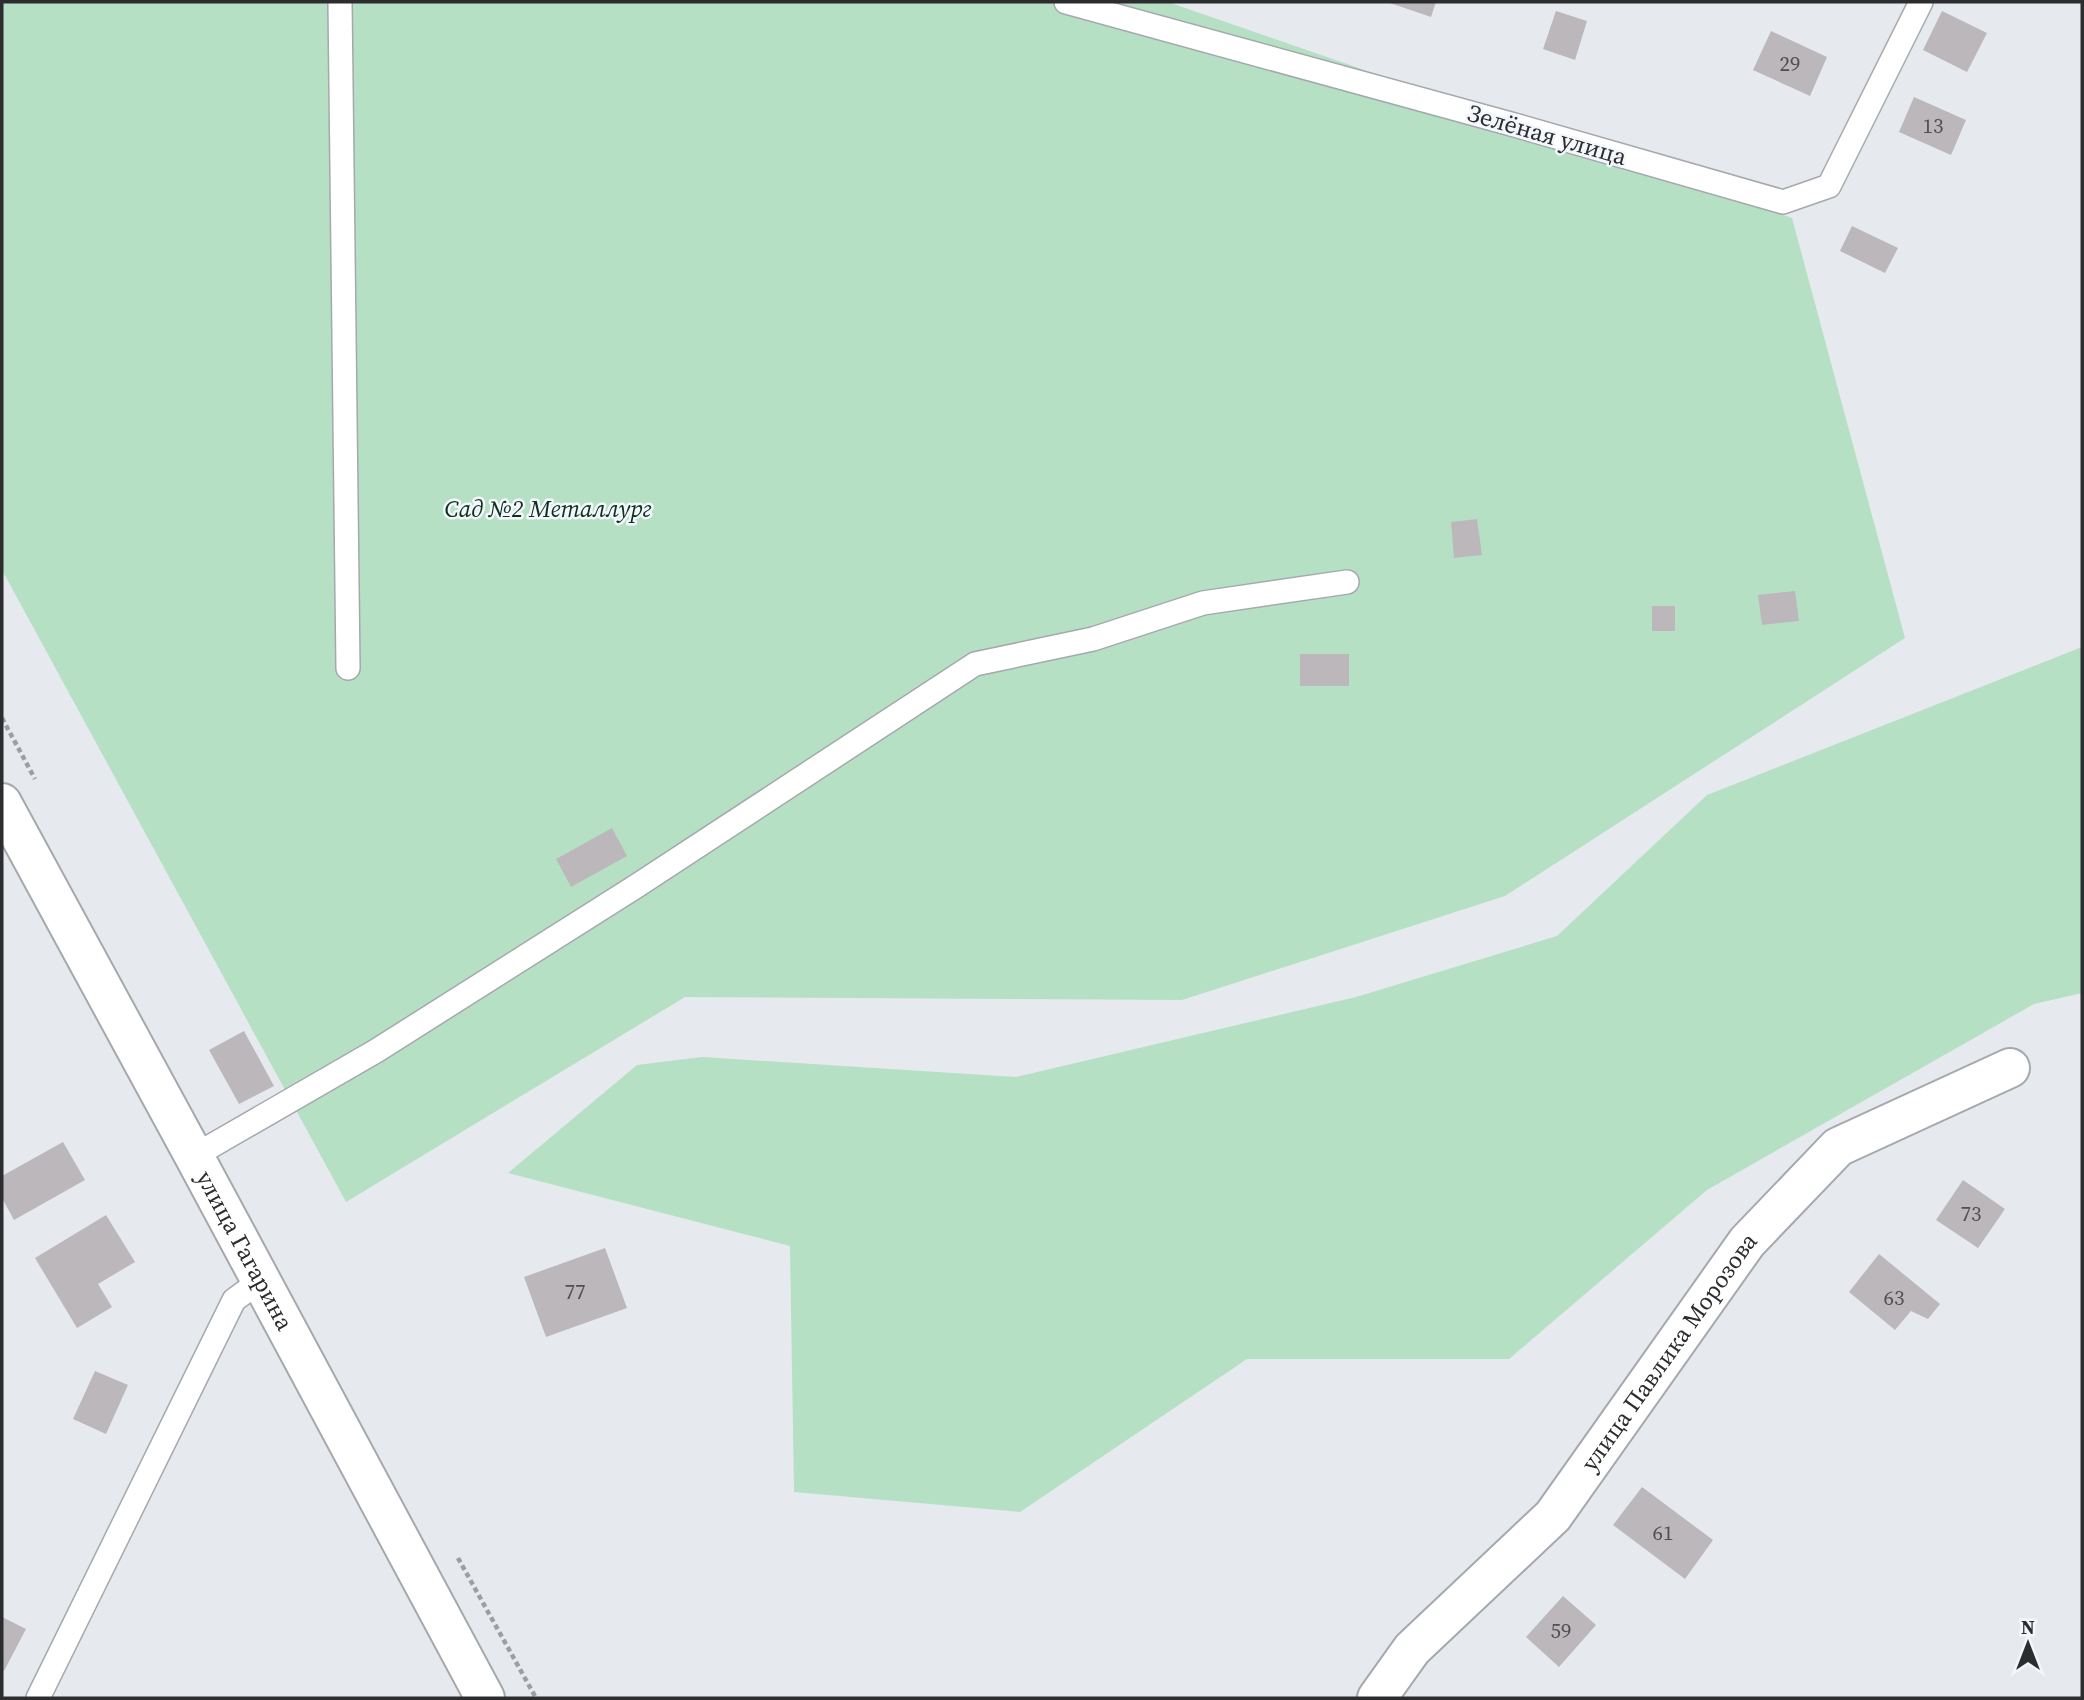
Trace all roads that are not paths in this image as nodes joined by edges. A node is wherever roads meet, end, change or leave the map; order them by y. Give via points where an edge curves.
1 (340, 2) edge
2 (1066, 2) edge
3 (1921, 2) edge
4 (1347, 582) dead end
5 (348, 668) dead end
6 (2, 803) edge
7 (2010, 1069) dead end
8 (194, 1156) junction
9 (260, 1281) junction
10 (38, 1698) edge
11 (485, 1698) edge
12 (1377, 1698) edge

1 - 5 lane
2 - 3 lane, Зелёная улица via 1783,202 1829,186
4 - 8 lane via 1203,603 1093,639 975,664 376,1051
6 - 8 street, улица Гагарина
7 - 12 street, улица Павлика Морозова via 1838,1147 1747,1242 1553,1516 1412,1649
8 - 9 street, улица Гагарина
9 - 10 lane via 234,1300
9 - 11 street, улица Гагарина

